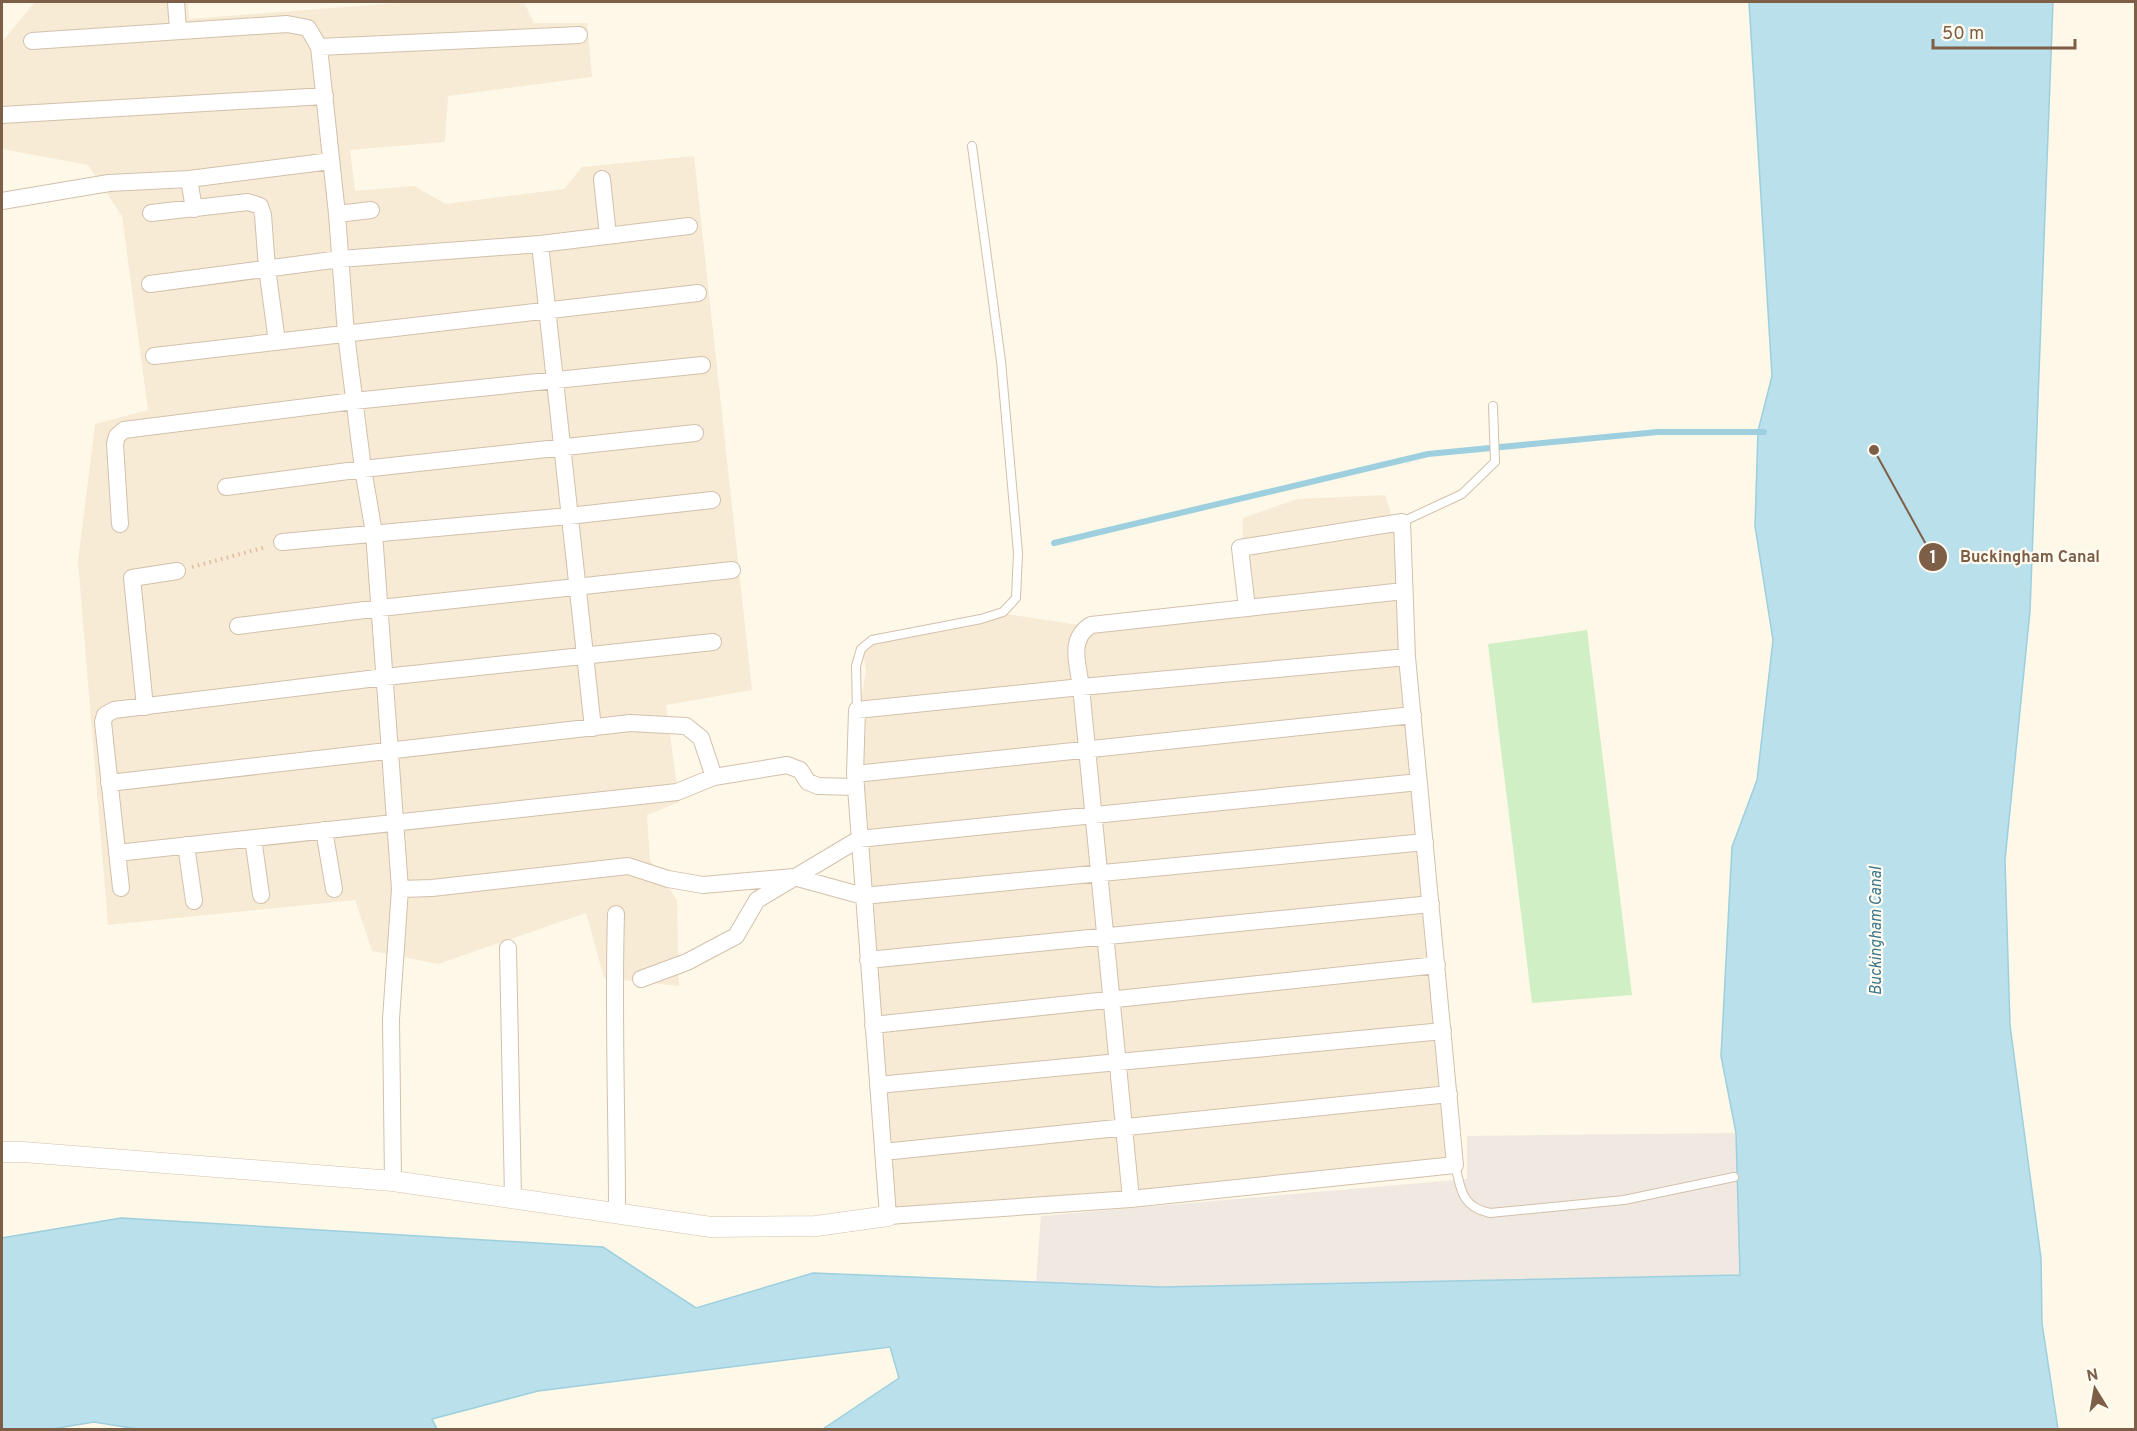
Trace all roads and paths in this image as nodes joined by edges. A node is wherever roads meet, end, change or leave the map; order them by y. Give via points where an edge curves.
1 (176, 2) edge
2 (178, 31) junction
3 (579, 35) dead end
4 (32, 41) dead end
5 (319, 47) junction
6 (325, 96) junction
7 (2, 116) edge
8 (972, 146) dead end
9 (331, 161) junction
10 (602, 178) dead end
11 (189, 179) junction
12 (2, 201) edge
13 (194, 209) junction
14 (372, 210) dead end
15 (151, 213) dead end
16 (337, 214) junction
17 (689, 226) dead end
18 (608, 236) junction
19 (540, 244) junction
20 (340, 259) junction
21 (267, 268) junction
22 (150, 284) dead end
23 (698, 293) dead end
24 (548, 311) junction
25 (346, 334) junction
26 (277, 342) junction
27 (154, 356) dead end
28 (702, 365) dead end
29 (555, 380) junction
30 (354, 401) junction
31 (1493, 406) dead end
32 (695, 433) dead end
33 (562, 447) junction
34 (363, 469) junction
35 (226, 488) dead end
36 (712, 500) dead end
37 (569, 516) junction
38 (1402, 522) junction
39 (120, 524) dead end
40 (374, 533) junction
41 (282, 542) joint
42 (732, 570) dead end
43 (177, 571) joint
44 (577, 587) junction
45 (1404, 591) junction
46 (380, 608) junction
47 (1247, 608) junction
48 (238, 626) dead end
49 (713, 642) dead end
50 (584, 656) junction
51 (1407, 657) junction
52 (385, 677) junction
53 (1081, 687) junction
54 (145, 706) junction
55 (857, 710) junction
56 (1413, 715) junction
57 (593, 728) junction
58 (390, 750) junction
59 (1086, 750) junction
60 (714, 777) junction
61 (855, 780) junction
62 (1419, 782) junction
63 (110, 783) junction
64 (1093, 815) junction
65 (395, 822) junction
66 (324, 830) junction
67 (253, 838) junction
68 (859, 839) junction
69 (1425, 842) junction
70 (186, 845) junction
71 (117, 853) junction
72 (1099, 872) junction
73 (794, 877) junction
74 (121, 888) dead end
75 (334, 889) dead end
76 (400, 889) junction
77 (261, 895) dead end
78 (863, 896) junction
79 (194, 901) dead end
80 (1431, 904) junction
81 (616, 914) dead end
82 (1105, 937) junction
83 (508, 948) dead end
84 (868, 960) junction
85 (1437, 965) junction
86 (641, 979) dead end
87 (1112, 1001) junction
88 (873, 1025) junction
89 (1443, 1031) junction
90 (1118, 1064) junction
91 (878, 1085) junction
92 (1449, 1094) junction
93 (1124, 1126) junction
94 (2, 1152) edge
95 (883, 1152) junction
96 (1455, 1165) junction
97 (1734, 1177) dead end
98 (393, 1181) junction
99 (513, 1197) junction
100 (1131, 1199) junction
101 (617, 1212) junction
102 (888, 1216) junction

1 - 2 street
2 - 4 street
2 - 5 street via 287,24 308,28
3 - 5 street
5 - 6 street
6 - 7 street
6 - 9 street
8 - 55 lane via 1001,361 1018,553 1016,598 1003,612 872,640 861,649 856,666
9 - 11 street
9 - 16 street
10 - 18 street
11 - 12 street via 109,183
11 - 13 street
13 - 15 street
13 - 21 street via 248,202 260,206
14 - 16 street
16 - 20 street
17 - 18 street
18 - 19 street
19 - 20 street
19 - 24 street
20 - 21 street
20 - 25 street
21 - 22 street
21 - 26 street
23 - 24 street
24 - 25 street
24 - 29 street
25 - 26 street
25 - 30 street
26 - 27 street
28 - 29 street
29 - 30 street
29 - 33 street
30 - 34 street
30 - 39 street via 124,430 115,444
31 - 38 lane via 1496,462 1462,494
32 - 33 street
33 - 34 street
33 - 37 street
34 - 35 street
34 - 40 street
36 - 37 street
37 - 40 street
37 - 44 street
38 - 45 street
38 - 47 street via 1240,548
40 - 41 street
40 - 46 street
41 - 43 path
42 - 44 street
43 - 54 street via 132,578
44 - 46 street
44 - 50 street
45 - 47 street
45 - 51 street
46 - 48 street
46 - 52 street
47 - 53 street via 1091,625 1080,632 1076,645
49 - 50 street
50 - 52 street
50 - 57 street
51 - 53 street
51 - 56 street
52 - 54 street
52 - 58 street
53 - 55 street
53 - 59 street
54 - 63 street via 105,715
55 - 61 street
56 - 59 street
56 - 62 street
57 - 58 street
57 - 60 street via 630,723 686,726 701,738
58 - 63 street
58 - 65 street
59 - 61 street
59 - 64 street
60 - 61 street via 787,765 800,770 808,782 818,786
60 - 65 street via 677,792
61 - 68 street
62 - 64 street
62 - 69 street
63 - 71 street
64 - 68 street
64 - 72 street
65 - 66 street
65 - 76 street
66 - 67 street
66 - 75 street
67 - 70 street
67 - 77 street
68 - 73 street
68 - 78 street
69 - 72 street
69 - 80 street
70 - 71 street
70 - 79 street
71 - 74 street
72 - 78 street
72 - 82 street
73 - 76 street via 704,885 628,866
73 - 78 street
73 - 86 street via 757,900 736,936 687,962
76 - 98 street via 391,1019
78 - 84 street
80 - 82 street
80 - 85 street
81 - 101 street
82 - 84 street
82 - 87 street
83 - 99 street
84 - 88 street
85 - 87 street
85 - 89 street
87 - 88 street
87 - 90 street
88 - 91 street
89 - 90 street
89 - 92 street
90 - 91 street
90 - 93 street
91 - 95 street
92 - 93 street
92 - 96 street
93 - 95 street
93 - 100 street
94 - 98 street
95 - 102 street
96 - 97 lane via 1468,1203 1490,1213 1624,1200
96 - 100 street
98 - 99 street
99 - 101 street
100 - 102 street
101 - 102 street via 711,1227 816,1226

